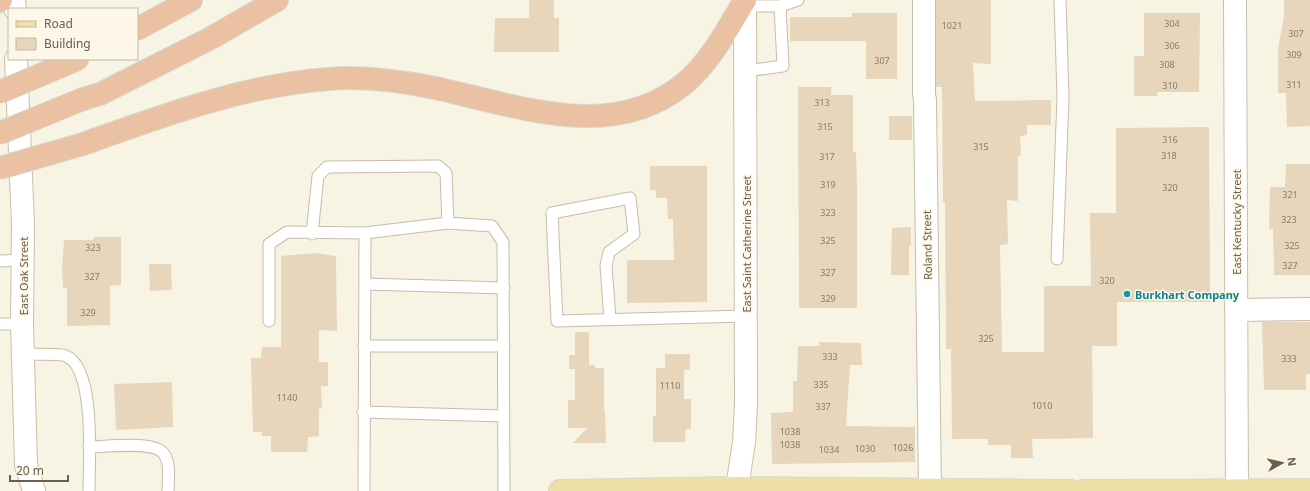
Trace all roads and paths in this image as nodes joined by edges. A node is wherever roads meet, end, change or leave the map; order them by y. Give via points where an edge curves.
1 (277, 0) edge
2 (798, 0) edge
3 (924, 0) edge
4 (1060, 0) edge
5 (1235, 0) edge
6 (190, 1) edge
7 (745, 2) edge
8 (780, 6) junction
9 (138, 28) edge
10 (16, 60) edge
11 (76, 60) edge
12 (746, 71) junction
13 (0, 92) edge
14 (0, 133) edge
15 (0, 168) edge
16 (448, 223) junction
17 (365, 233) junction
18 (312, 234) junction
19 (1057, 259) dead end
20 (0, 260) edge
21 (23, 260) junction
22 (365, 284) junction
23 (504, 288) junction
24 (1236, 310) junction
25 (1310, 310) edge
26 (746, 316) junction
27 (610, 320) junction
28 (269, 321) dead end
29 (0, 324) edge
30 (22, 324) junction
31 (364, 346) junction
32 (504, 346) junction
33 (23, 354) junction
34 (363, 412) junction
35 (504, 416) junction
36 (89, 447) junction
37 (737, 489) edge
38 (595, 490) edge
39 (867, 490) edge
40 (1237, 490) edge
41 (1310, 490) edge
42 (34, 491) edge
43 (89, 491) edge
44 (168, 491) edge
45 (364, 491) edge
46 (504, 491) edge
47 (560, 491) edge
48 (930, 491) edge
49 (1071, 491) edge
50 (1083, 491) edge

1 - 14 highway, bridge via 211,38 121,84
2 - 8 lane
3 - 48 street, Roland Street
4 - 19 lane via 1063,96
5 - 24 street, East Kentucky Street
6 - 9 highway
7 - 8 lane
7 - 12 street, East Saint Catherine Street
7 - 15 highway, bridge via 717,45 687,82 670,94 634,112 589,117 536,111 428,86 330,78 263,88 208,102 83,144
8 - 12 lane via 783,66
10 - 21 street, East Oak Street
11 - 13 highway, bridge
12 - 26 street, East Saint Catherine Street
16 - 17 lane
16 - 18 lane via 446,173 438,166 327,167 318,176
16 - 23 lane via 492,226 504,242
17 - 18 lane
17 - 22 lane
18 - 28 lane via 287,232 269,244
20 - 21 lane
21 - 30 street, East Oak Street
22 - 23 lane
22 - 31 lane
23 - 32 lane
24 - 25 street
24 - 40 street, East Kentucky Street
26 - 27 lane
26 - 37 street, East Saint Catherine Street via 746,414
27 - 27 lane via 557,320 552,213 630,198 634,234 609,252 606,266
29 - 30 lane
30 - 33 street, East Oak Street
31 - 32 lane
31 - 34 lane
32 - 35 lane
33 - 36 lane via 66,356 75,362 82,374 86,390
33 - 42 street, East Oak Street via 26,466
34 - 35 lane
34 - 45 lane
35 - 46 lane
36 - 43 lane
36 - 44 lane via 151,446 160,450 165,455 168,467
37 - 38 main road
37 - 39 main road
38 - 47 main road
39 - 48 main road
40 - 41 main road
40 - 50 main road
48 - 49 main road

